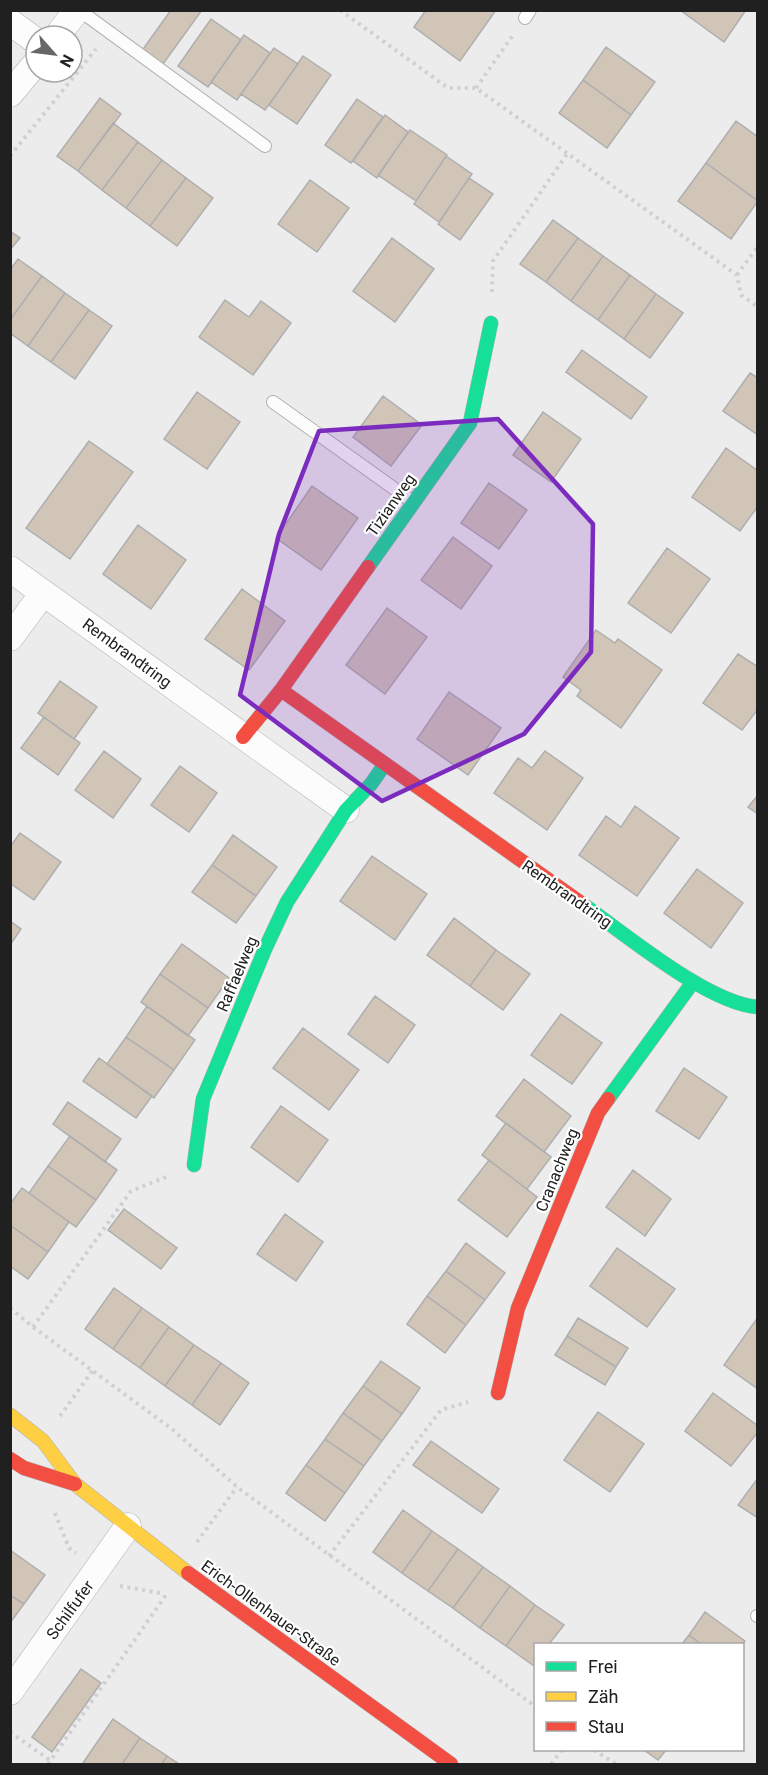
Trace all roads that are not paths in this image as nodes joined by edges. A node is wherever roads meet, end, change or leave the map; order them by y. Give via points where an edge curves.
1 (78, 10) edge
2 (10, 22) edge
3 (67, 24) edge
4 (24, 32) edge
5 (24, 77) edge
6 (10, 94) edge
7 (265, 146) dead end
8 (491, 323) road end
9 (273, 402) dead end
10 (414, 502) junction
11 (10, 569) edge
12 (44, 593) junction
13 (10, 638) edge
14 (281, 690) junction
15 (243, 737) junction
16 (385, 764) junction
17 (346, 810) junction
18 (693, 982) junction
19 (758, 1007) edge
20 (194, 1165) road end
21 (498, 1393) road end
22 (10, 1415) edge
23 (10, 1459) edge
24 (75, 1485) junction
25 (128, 1526) junction
26 (10, 1692) edge
27 (451, 1764) edge

1 - 3 street
1 - 7 lane
2 - 4 street
5 - 6 street
8 - 10 street, Tizianweg via 470,423
9 - 10 lane
10 - 14 street, Tizianweg
11 - 12 street, Rembrandtring
12 - 13 street
12 - 15 street, Rembrandtring
14 - 15 street
14 - 16 street, Rembrandtring
15 - 17 street, Rembrandtring
16 - 17 street
16 - 18 street, Rembrandtring
17 - 20 street, Raffaelweg via 287,902 265,949 203,1099
18 - 19 street, Rembrandtring via 742,1006
18 - 21 street, Cranachweg via 598,1113 518,1308
22 - 24 street, Erich-Ollenhauer-Straße via 43,1441
23 - 24 street, Erich-Ollenhauer-Straße via 24,1468
24 - 25 street, Erich-Ollenhauer-Straße
25 - 26 street, Schilfufer
25 - 27 street, Erich-Ollenhauer-Straße

